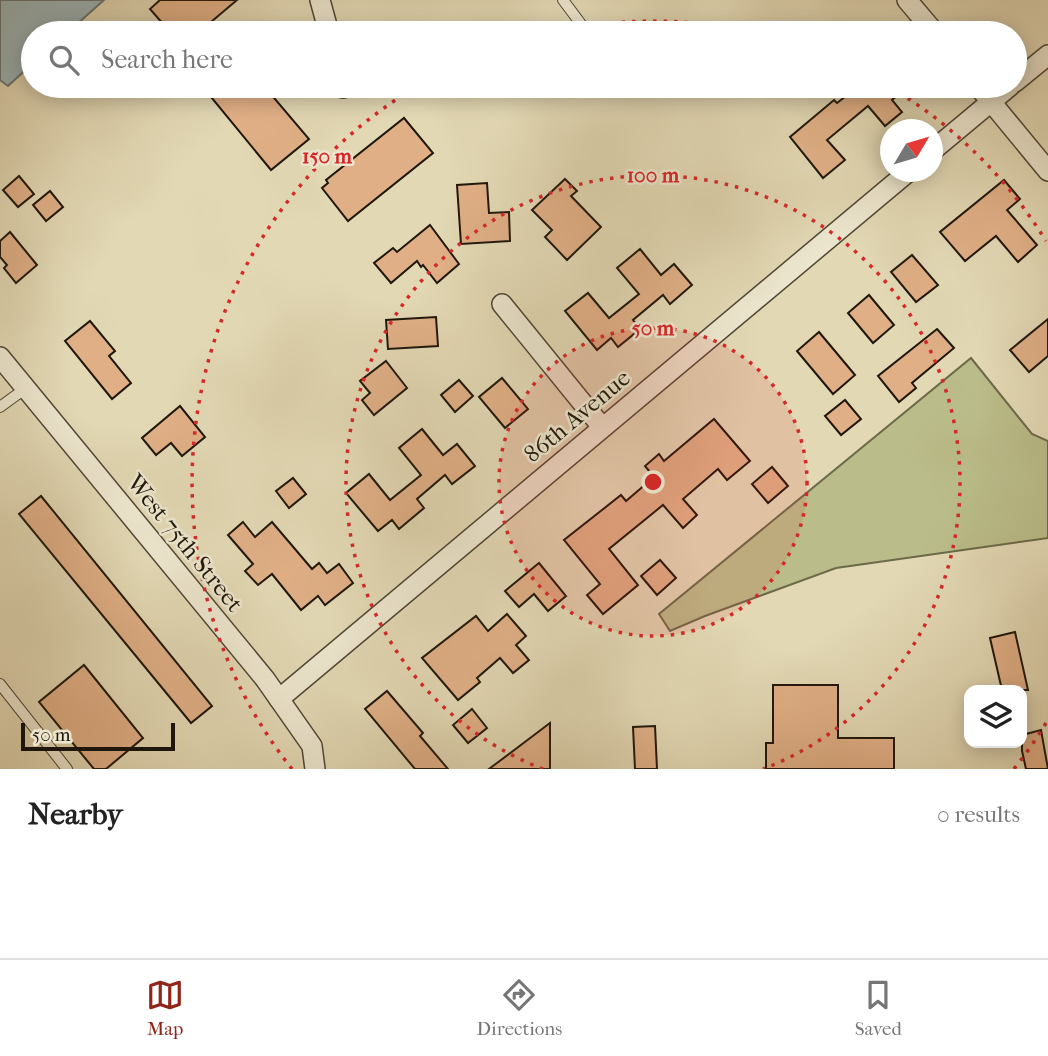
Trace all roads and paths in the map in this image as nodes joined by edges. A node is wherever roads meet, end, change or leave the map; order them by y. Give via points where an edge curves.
1 (320, 0) edge
2 (563, 0) edge
3 (907, 0) edge
4 (326, 21) edge
5 (579, 21) edge
6 (925, 21) edge
7 (1048, 55) edge
8 (1027, 72) edge
9 (988, 98) edge
10 (996, 98) edge
11 (991, 102) junction
12 (943, 143) edge
13 (1048, 171) edge
14 (896, 182) edge
15 (502, 304) dead end
16 (0, 357) edge
17 (26, 388) junction
18 (0, 407) edge
19 (602, 427) junction
20 (0, 684) edge
21 (279, 699) junction
22 (68, 769) edge
23 (315, 769) edge

1 - 4 street
2 - 5 lane
3 - 6 street
7 - 8 street
9 - 11 street
10 - 11 street
11 - 12 street
11 - 13 street
14 - 19 street, 86th Avenue
15 - 19 street
16 - 17 street, West 75th Street
17 - 18 lane
17 - 21 street, West 75th Street
19 - 21 street, 86th Avenue
20 - 22 lane
21 - 23 street, West 75th Street via 312,746

